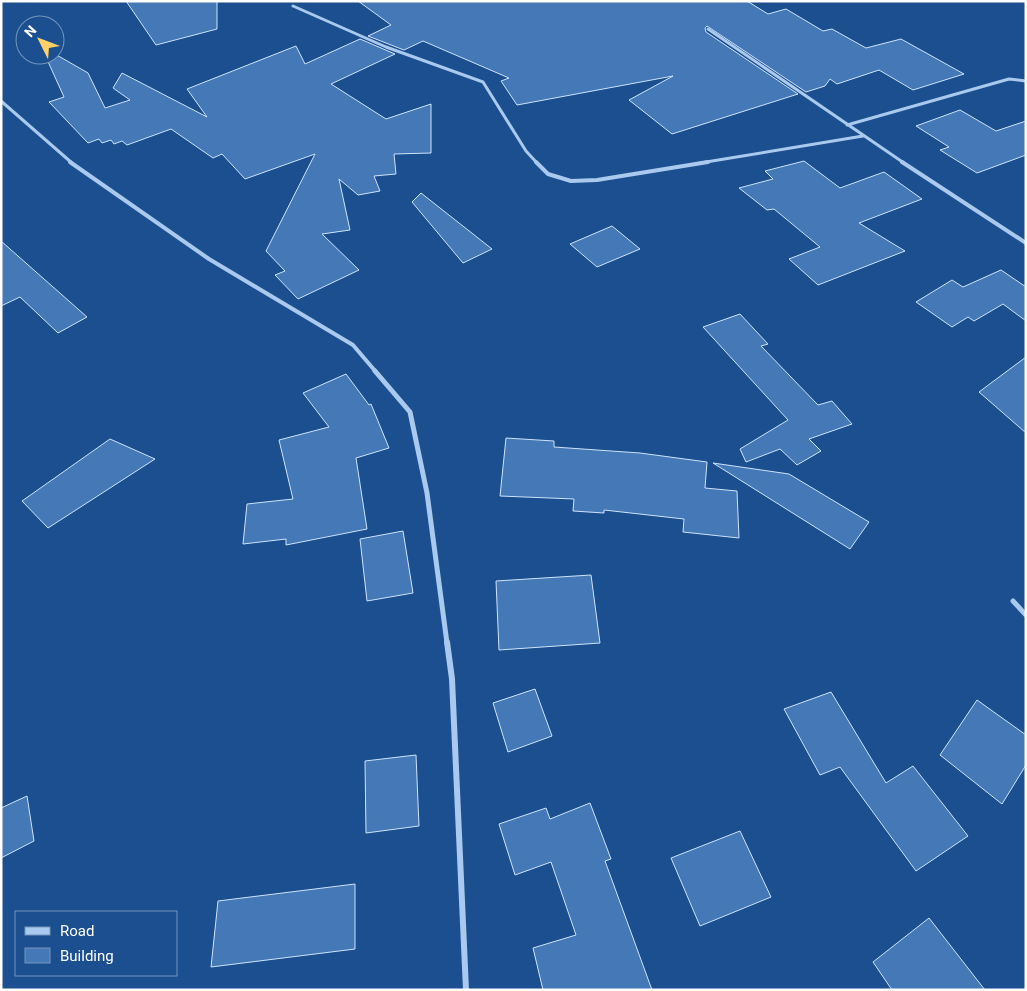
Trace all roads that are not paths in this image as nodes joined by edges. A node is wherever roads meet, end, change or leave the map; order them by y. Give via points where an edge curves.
1 (293, 6) dead end
2 (708, 30) dead end
3 (1026, 81) edge
4 (1, 101) edge
5 (847, 125) junction
6 (863, 136) junction
7 (1026, 243) edge
8 (1013, 601) dead end
9 (1026, 615) edge
10 (466, 990) edge

1 - 6 street via 386,47 484,82 526,151 548,174 558,179 597,180
2 - 5 street
3 - 5 street via 1009,79
4 - 10 street via 68,160 209,259 353,345 410,412 428,493 452,679
5 - 6 street
6 - 7 street
8 - 9 street

